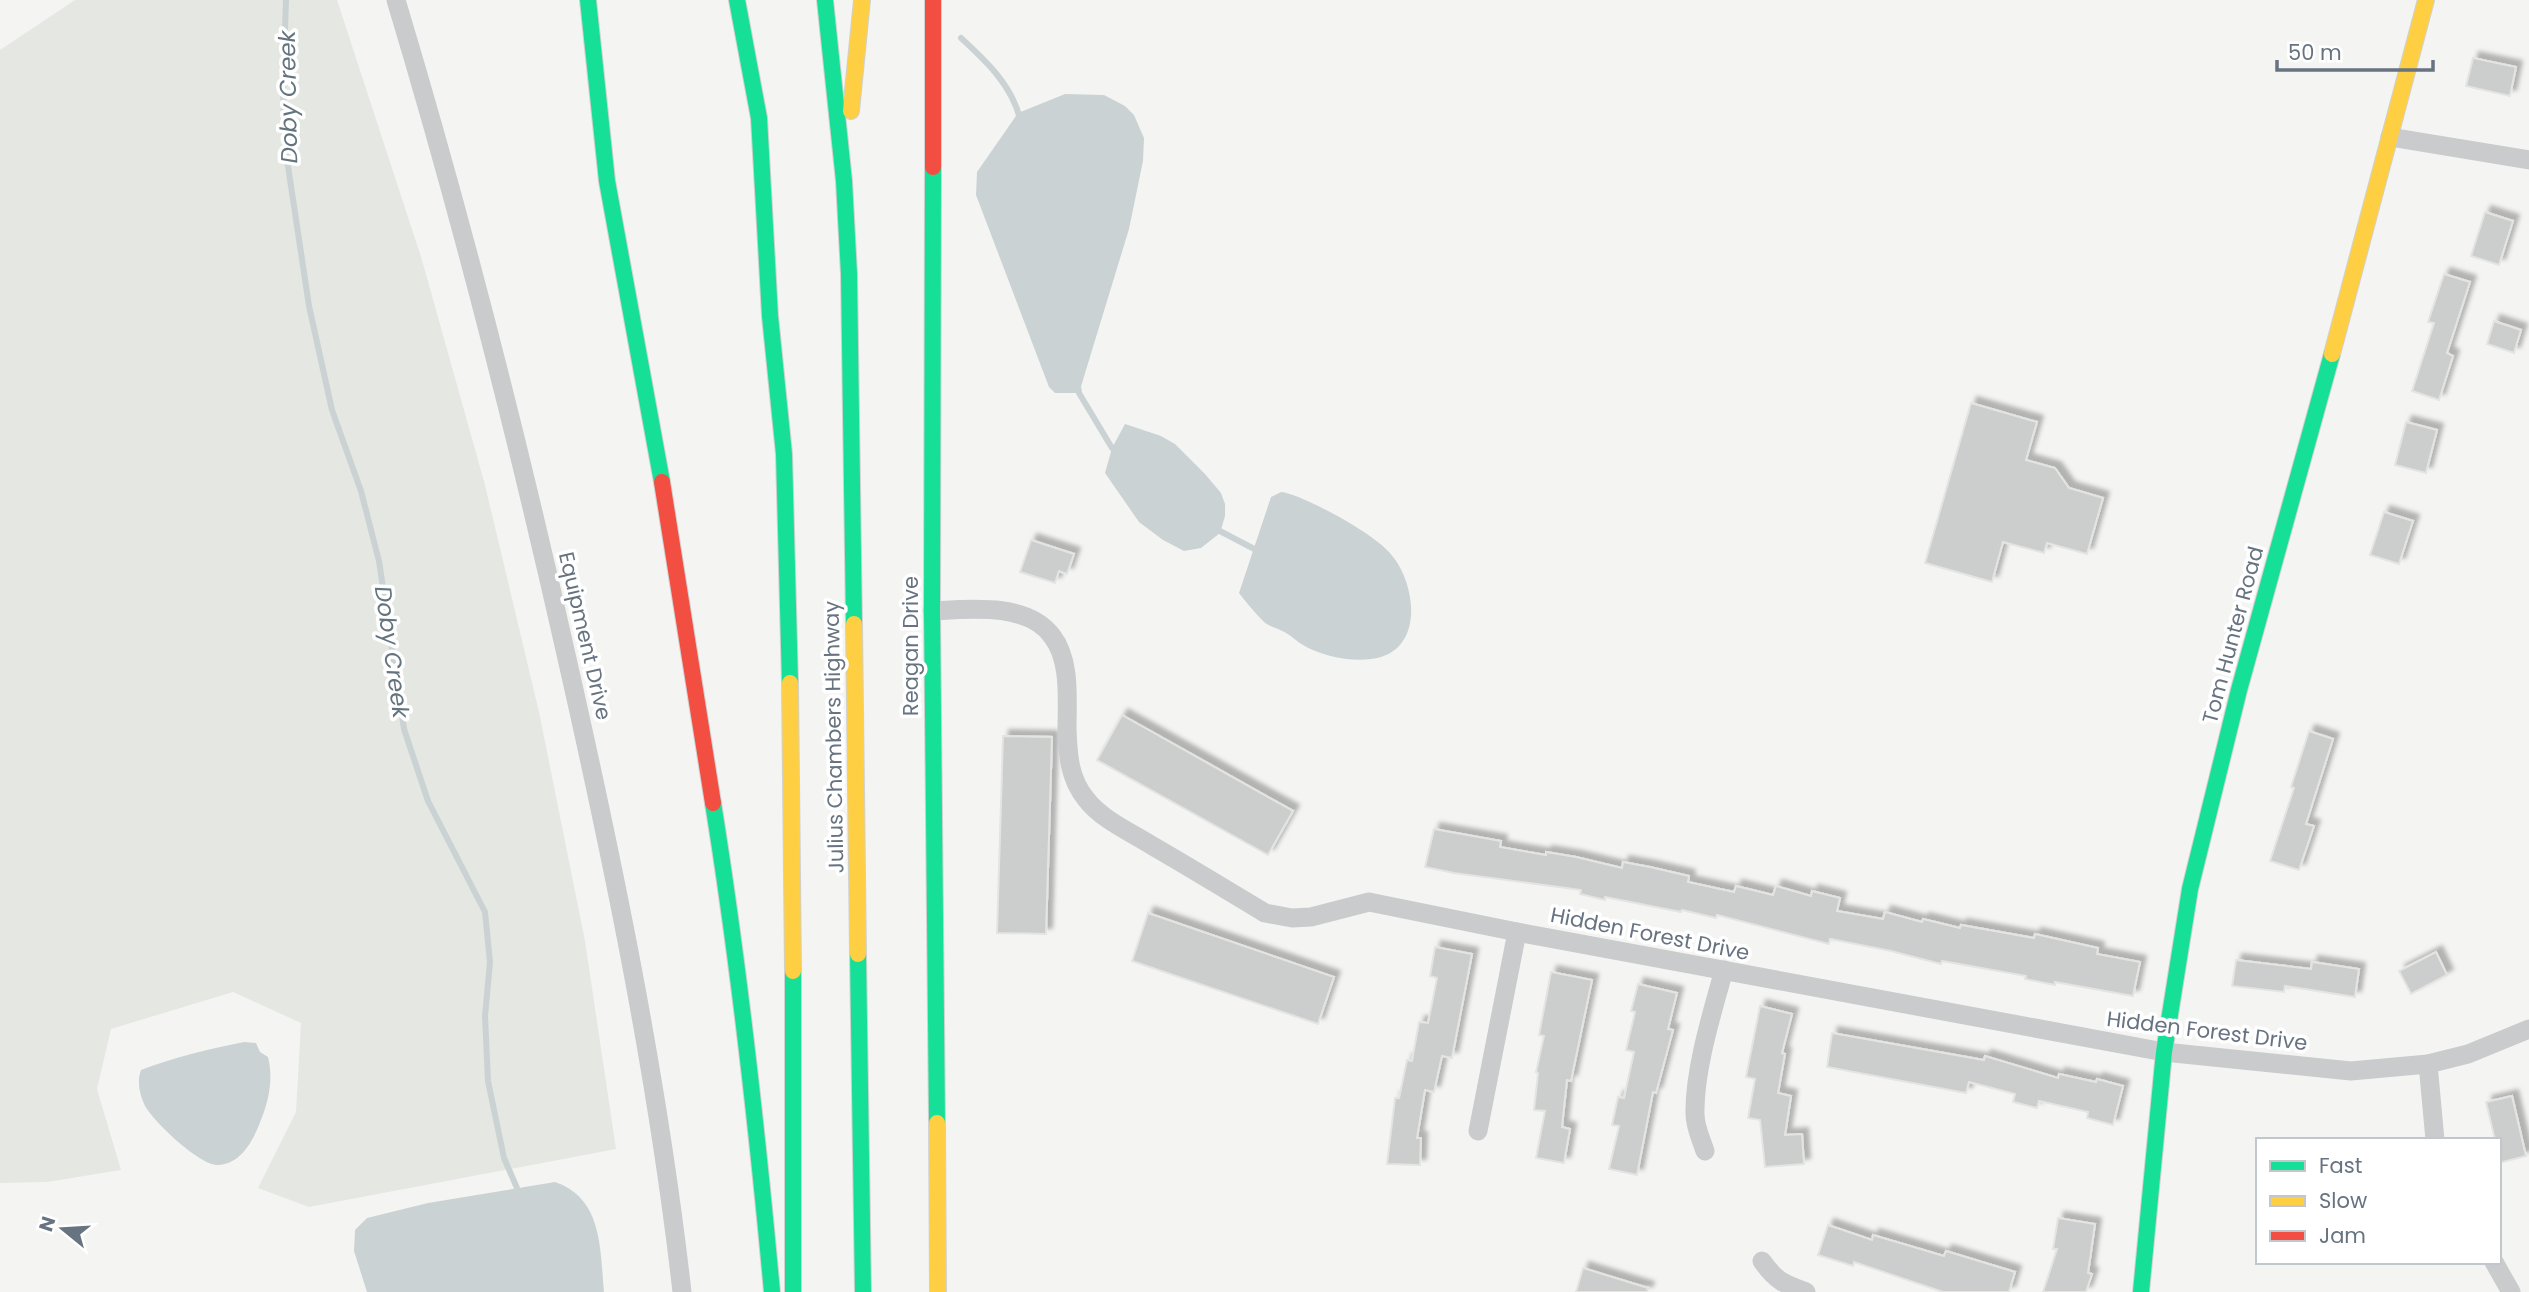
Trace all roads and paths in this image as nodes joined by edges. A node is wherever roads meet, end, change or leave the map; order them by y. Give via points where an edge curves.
1 (396, 0) edge
2 (588, 0) edge
3 (737, 0) edge
4 (825, 0) edge
5 (862, 0) edge
6 (933, 0) edge
7 (2426, 0) edge
8 (2390, 137) junction
9 (2529, 160) edge
10 (844, 181) junction
11 (932, 611) junction
12 (1517, 932) junction
13 (1724, 970) junction
14 (2529, 1029) edge
15 (2164, 1052) junction
16 (2428, 1064) junction
17 (1478, 1131) dead end
18 (2435, 1138) edge
19 (1705, 1151) dead end
20 (1762, 1261) dead end
21 (2495, 1264) edge
22 (682, 1292) edge
23 (772, 1292) edge
24 (793, 1292) edge
25 (863, 1292) edge
26 (938, 1292) edge
27 (1807, 1292) edge
28 (2141, 1292) edge
29 (2511, 1292) edge

1 - 22 street, Equipment Drive via 496,356 600,805 657,1109
2 - 23 main road via 607,181 663,485 724,872
3 - 24 main road via 759,118 770,316 784,454 793,929
4 - 10 main road
5 - 10 main road
6 - 11 main road, Reagan Drive
7 - 8 main road, Tom Hunter Road
8 - 9 street
8 - 15 main road, Tom Hunter Road via 2204,827
10 - 25 main road, Julius Chambers Highway
11 - 12 street, Hidden Forest Drive via 1007,610 1031,619 1052,635 1067,686 1072,776 1087,801 1115,823 1265,912 1311,917 1369,902
11 - 26 main road, Reagan Drive
12 - 13 street, Hidden Forest Drive
12 - 17 street
13 - 15 street, Hidden Forest Drive
13 - 19 street via 1697,1093 1695,1116
14 - 16 street, Hidden Forest Drive via 2468,1054
15 - 16 street, Hidden Forest Drive via 2351,1071
15 - 28 main road, Tom Hunter Road
16 - 18 street
20 - 27 street via 1782,1283
21 - 29 street

